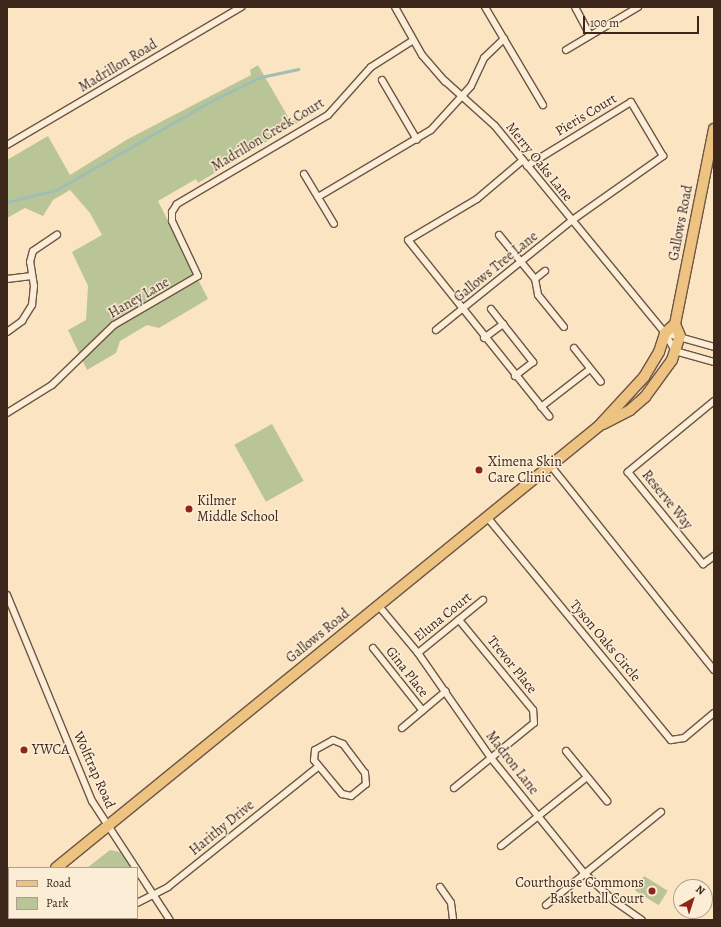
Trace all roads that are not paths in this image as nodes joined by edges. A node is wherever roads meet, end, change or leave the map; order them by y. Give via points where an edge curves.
1 (241, 7) edge
2 (395, 7) edge
3 (485, 7) edge
4 (575, 7) edge
5 (634, 8) edge
6 (590, 35) junction
7 (504, 39) junction
8 (412, 41) junction
9 (566, 50) dead end
10 (382, 80) dead end
11 (462, 97) junction
12 (543, 105) dead end
13 (714, 129) edge
14 (416, 140) junction
15 (7, 145) edge
16 (525, 163) junction
17 (304, 174) dead end
18 (318, 197) junction
19 (185, 199) joint
20 (571, 222) junction
21 (334, 224) dead end
22 (57, 235) dead end
23 (499, 235) dead end
24 (521, 262) junction
25 (545, 271) dead end
26 (32, 276) junction
27 (7, 279) edge
28 (535, 279) junction
29 (491, 309) dead end
30 (461, 311) junction
31 (503, 324) junction
32 (675, 324) junction
33 (564, 327) dead end
34 (436, 330) dead end
35 (7, 332) edge
36 (665, 333) junction
37 (680, 336) junction
38 (484, 338) junction
39 (714, 347) edge
40 (574, 348) dead end
41 (675, 351) junction
42 (714, 362) edge
43 (590, 369) junction
44 (515, 376) junction
45 (601, 382) dead end
46 (714, 401) edge
47 (541, 407) junction
48 (7, 413) edge
49 (549, 416) dead end
50 (599, 426) junction
51 (551, 466) junction
52 (487, 517) junction
53 (714, 556) edge
54 (7, 595) edge
55 (484, 600) dead end
56 (378, 605) junction
57 (459, 620) junction
58 (373, 648) dead end
59 (418, 653) junction
60 (714, 670) edge
61 (446, 691) junction
62 (423, 711) junction
63 (714, 713) edge
64 (402, 728) dead end
65 (566, 751) dead end
66 (491, 758) junction
67 (319, 766) junction
68 (587, 777) junction
69 (454, 788) dead end
70 (607, 801) dead end
71 (661, 812) dead end
72 (538, 816) junction
73 (107, 827) junction
74 (501, 846) dead end
75 (57, 867) edge
76 (586, 874) junction
77 (440, 887) dead end
78 (152, 894) junction
79 (138, 902) edge
80 (546, 905) dead end
81 (170, 920) edge
82 (453, 920) edge
83 (642, 920) edge

1 - 15 street, Madrillon Road
2 - 8 street, Merry Oaks Lane
3 - 7 street
4 - 6 street
5 - 6 street
6 - 9 street
7 - 11 street via 484,58 477,78
7 - 12 street
8 - 11 street, Merry Oaks Lane via 435,71
8 - 19 street, Madrillon Creek Court via 371,67 328,114
10 - 14 street
11 - 14 street via 440,123
11 - 16 street, Merry Oaks Lane via 489,119
13 - 32 main road, Gallows Road
14 - 18 street
16 - 20 street, Merry Oaks Lane
16 - 20 street, Pieris Court via 631,102 663,156
16 - 30 street via 477,199 408,240
17 - 18 street
18 - 21 street
19 - 48 street, Haney Lane via 172,212 172,222 198,276 114,325 52,385
20 - 24 street, Gallows Tree Lane
20 - 36 street, Merry Oaks Lane
22 - 26 street via 33,251 30,262
23 - 24 street
24 - 28 street
24 - 30 street, Gallows Tree Lane
25 - 28 street
26 - 27 street
26 - 35 street via 32,305 22,321
28 - 33 street via 538,294
29 - 31 street
30 - 34 street, Gallows Tree Lane
30 - 38 street
31 - 38 street
31 - 44 street via 533,362
32 - 36 main road, Gallows Road
32 - 37 main road
36 - 37 street
36 - 41 street, Merry Oaks Lane
36 - 50 main road, Gallows Road via 651,366
37 - 39 street
37 - 41 main road, Gallows Road
38 - 44 street
40 - 43 street
41 - 42 street
41 - 50 main road, Gallows Road via 663,376 645,397 630,410
43 - 45 street
43 - 47 street
44 - 47 street
46 - 53 street, Reserve Way via 628,472 704,564
47 - 49 street
50 - 51 main road, Gallows Road
51 - 52 main road, Gallows Road
51 - 60 street
52 - 56 main road, Gallows Road
52 - 63 street, Tyson Oaks Circle via 671,740 684,738
54 - 73 street, Wolftrap Road via 39,678
55 - 57 street, Eluna Court
56 - 59 street, Madron Lane
56 - 73 main road, Gallows Road
57 - 59 street, Eluna Court
57 - 66 street, Trevor Place via 533,710 534,723
58 - 62 street, Gina Place
59 - 61 street, Madron Lane
61 - 62 street
61 - 66 street, Madron Lane
62 - 64 street
65 - 68 street
66 - 69 street, Trevor Place
66 - 72 street, Madron Lane
67 - 67 street via 314,760 315,750 333,740 343,744 365,773 366,784 351,796 342,794
67 - 78 street, Harithy Drive via 177,880
68 - 70 street
68 - 72 street
71 - 76 street
72 - 74 street
72 - 76 street, Madron Lane
73 - 75 main road, Gallows Road
73 - 78 street, Wolftrap Road via 134,859
76 - 80 street
76 - 83 street, Madron Lane via 613,900
77 - 82 street via 451,903
78 - 79 street, Harithy Drive
78 - 81 street, Wolftrap Road

